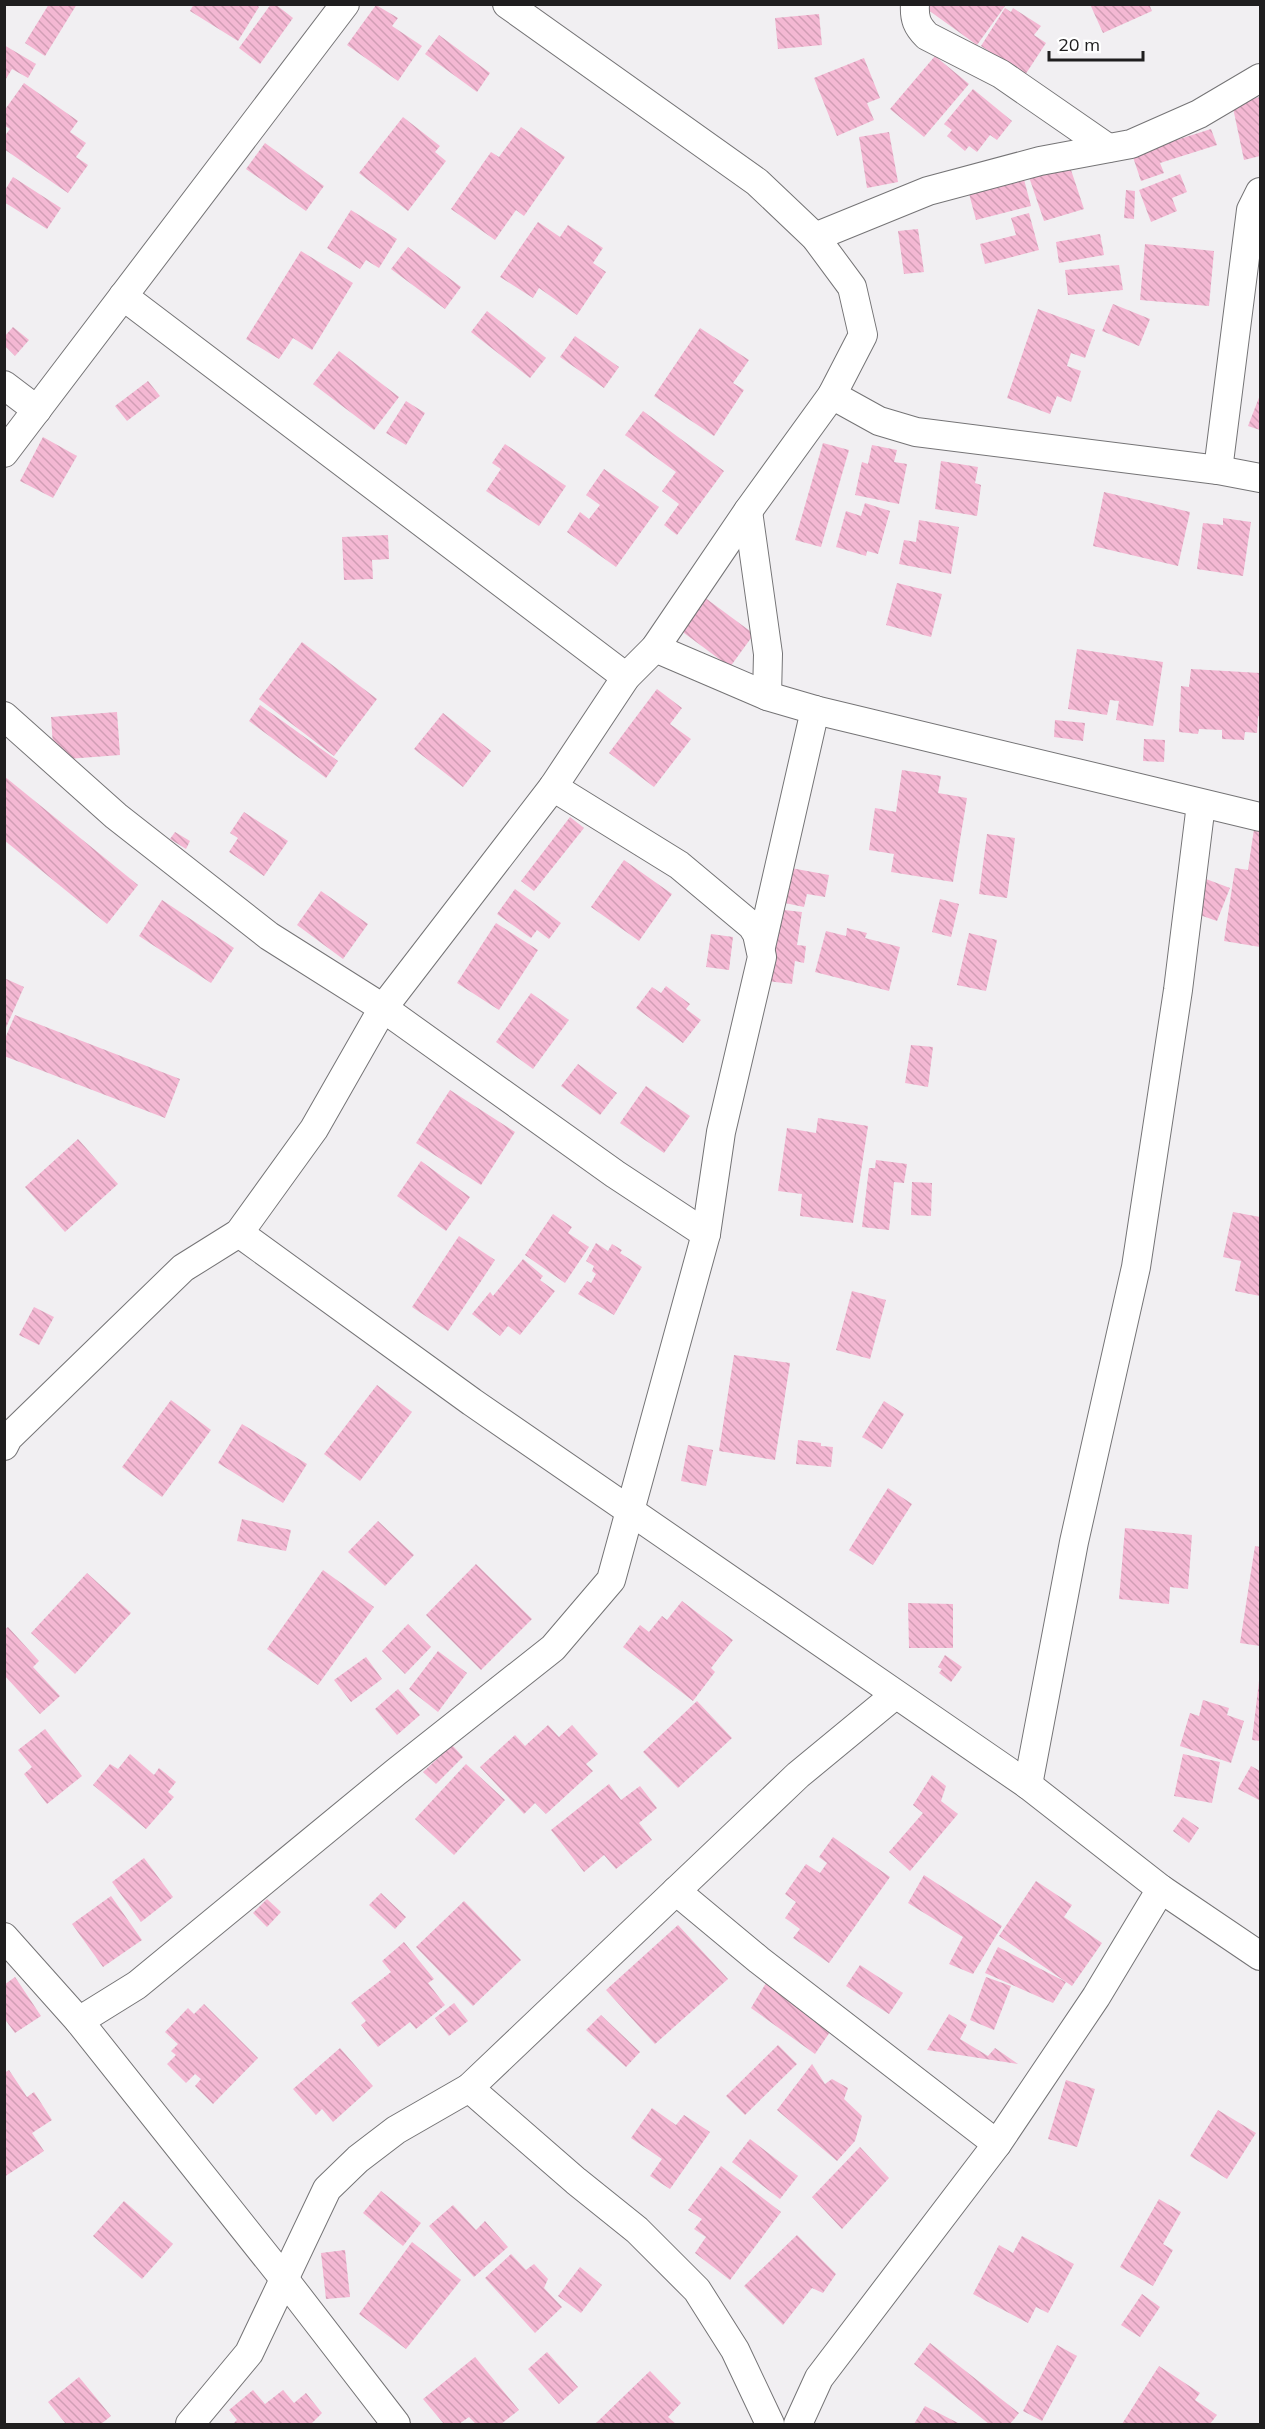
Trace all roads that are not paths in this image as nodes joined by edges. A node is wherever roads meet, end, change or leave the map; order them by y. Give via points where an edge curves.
1 (345, 4) edge
2 (507, 4) edge
3 (915, 4) edge
4 (1260, 78) edge
5 (1108, 148) junction
6 (1260, 192) edge
7 (815, 237) junction
8 (123, 296) junction
9 (4, 385) edge
10 (832, 395) junction
11 (37, 410) junction
12 (4, 453) edge
13 (1218, 470) junction
14 (1260, 478) edge
15 (748, 511) junction
16 (655, 648) junction
17 (626, 677) junction
18 (767, 696) junction
19 (814, 710) junction
20 (4, 716) edge
21 (553, 787) junction
22 (1201, 804) junction
23 (1260, 817) edge
24 (761, 947) junction
25 (383, 1008) junction
26 (238, 1233) junction
27 (706, 1234) junction
28 (4, 1446) edge
29 (631, 1513) junction
30 (895, 1695) junction
31 (1028, 1785) junction
32 (1161, 1889) junction
33 (676, 1891) junction
34 (4, 1937) edge
35 (1260, 1956) edge
36 (79, 2021) junction
37 (469, 2088) junction
38 (997, 2144) junction
39 (285, 2280) junction
40 (190, 2424) edge
41 (396, 2424) edge
42 (770, 2424) edge
43 (798, 2424) edge

1 - 8 street
2 - 7 street via 757,183
3 - 5 street via 918,27 927,36 1001,74
4 - 5 street via 1199,114 1131,144
5 - 7 street via 1040,161 928,191
6 - 13 street via 1251,210
7 - 10 street via 852,287 862,335
8 - 11 street
8 - 17 street
9 - 11 street
10 - 13 street via 879,421 916,432
10 - 15 street
11 - 12 street
13 - 14 street
15 - 16 street
15 - 18 street via 768,654
16 - 17 street
16 - 18 street
17 - 21 street
18 - 19 street
19 - 22 street
19 - 24 street
20 - 25 street via 116,816 269,936
21 - 24 street via 679,864 752,926
21 - 25 street
22 - 23 street
22 - 31 street via 1178,990 1136,1267 1074,1542
24 - 27 street via 761,968 721,1132
25 - 26 street via 314,1129
25 - 27 street via 596,1161
26 - 28 street via 183,1268
26 - 29 street
27 - 29 street
29 - 30 street
29 - 36 street via 611,1580 553,1648 137,1985
30 - 31 street
30 - 33 street via 798,1775
31 - 32 street
32 - 35 street
32 - 38 street via 1096,1997
33 - 37 street
33 - 38 street
34 - 36 street
36 - 39 street
37 - 39 street via 396,2130 327,2189
37 - 42 street via 637,2230 697,2290 735,2350
38 - 43 street via 819,2378
39 - 40 street via 249,2353
39 - 41 street

